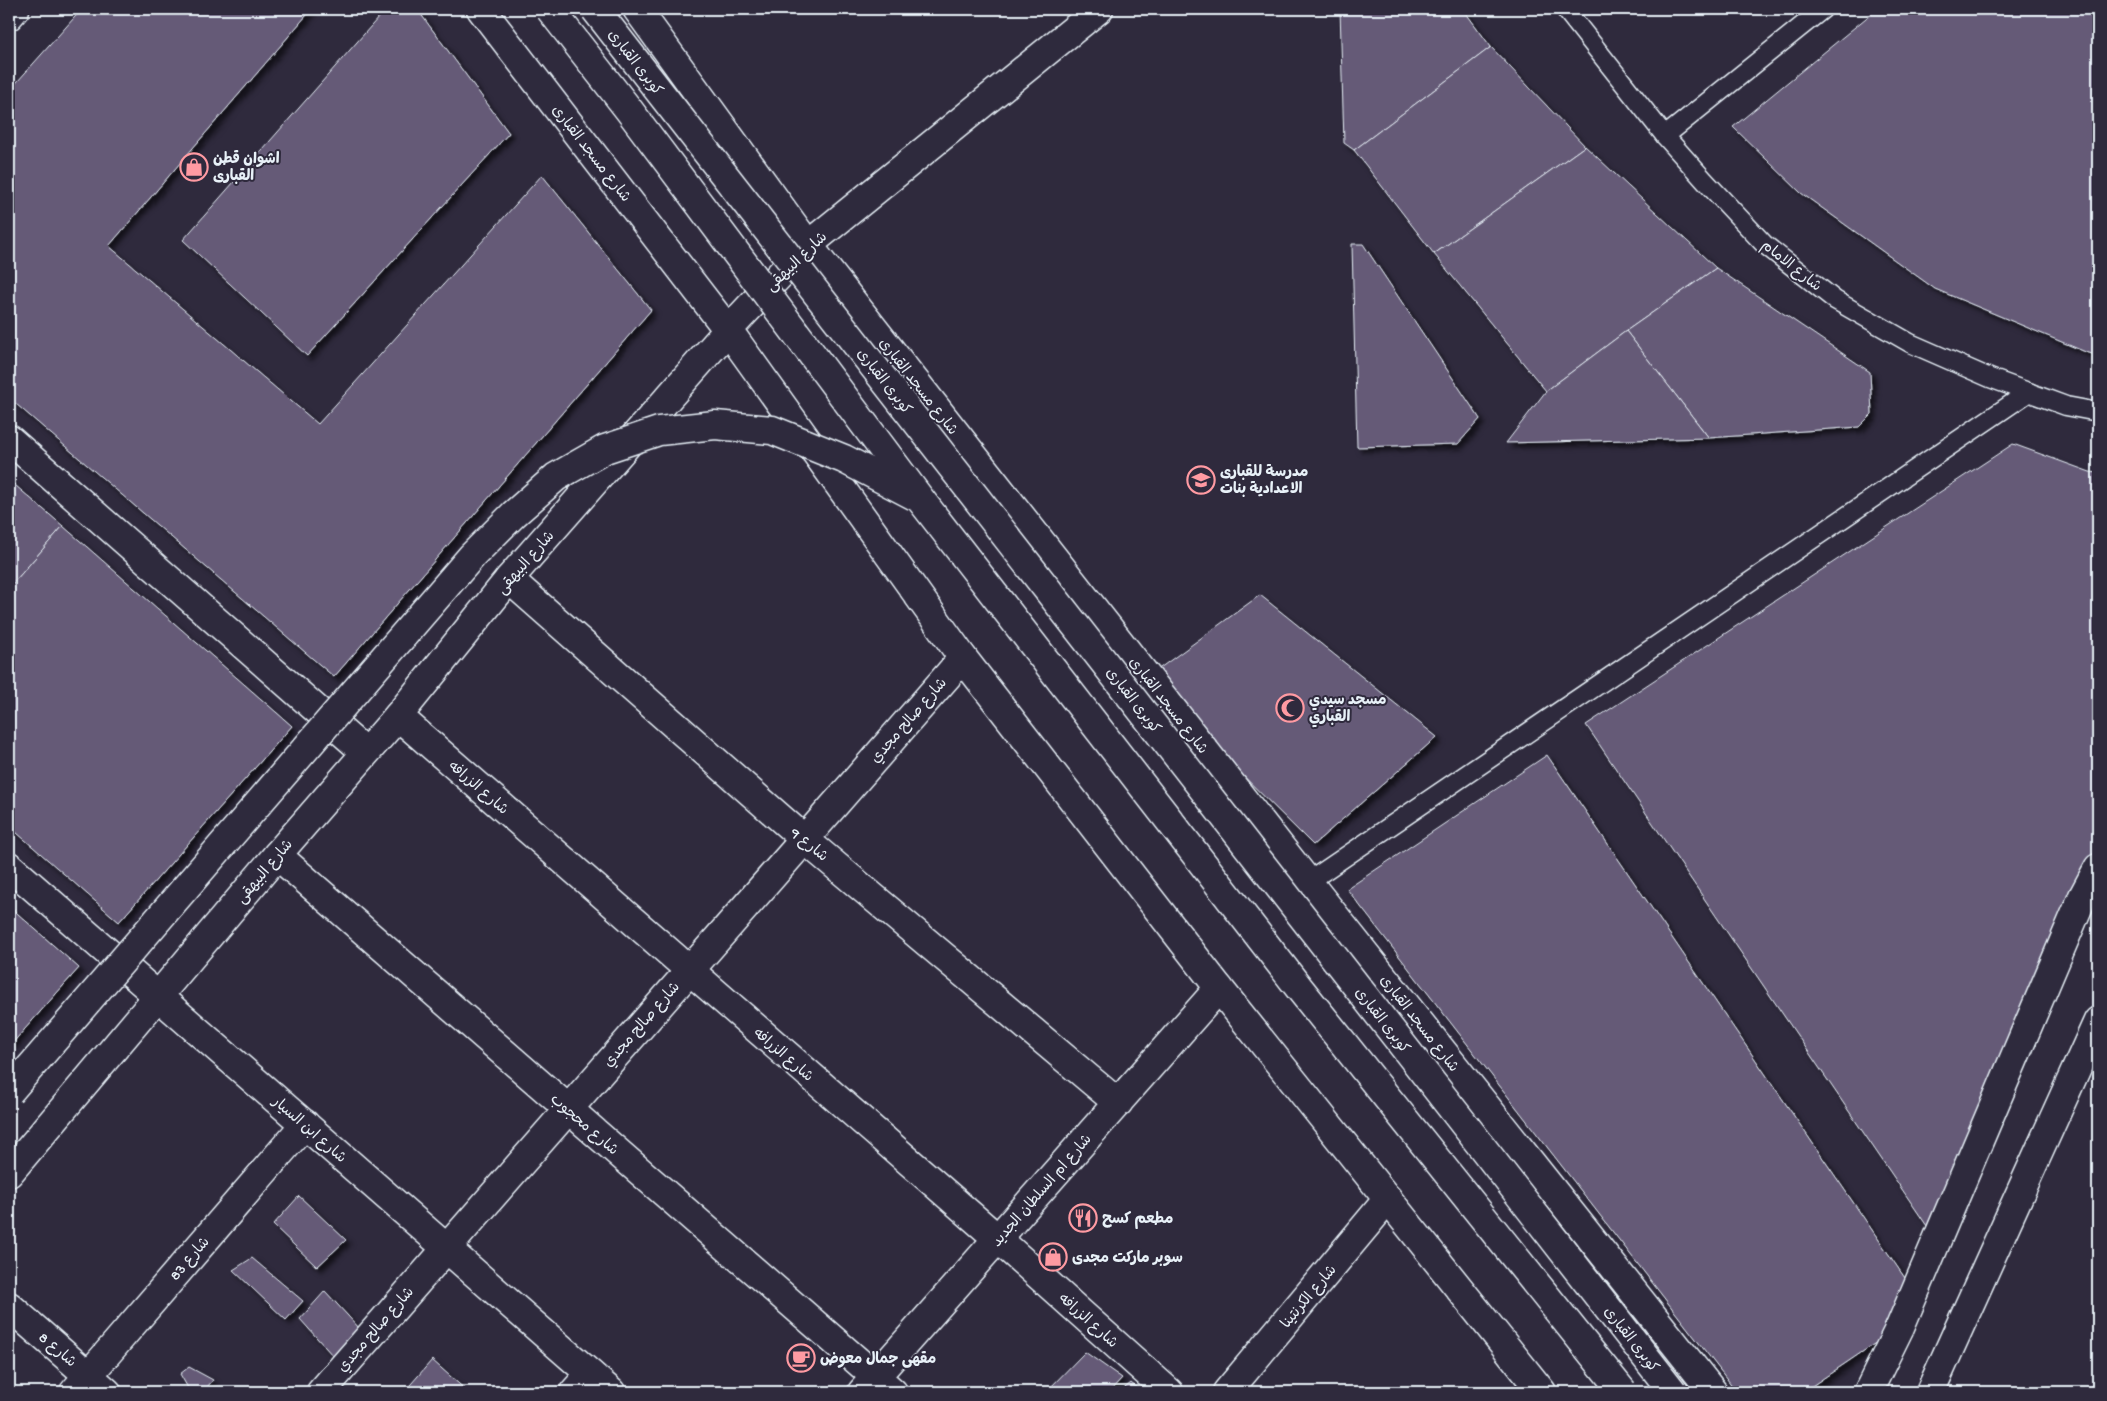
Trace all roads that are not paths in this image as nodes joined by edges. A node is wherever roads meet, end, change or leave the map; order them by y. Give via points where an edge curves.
1 (15, 9) edge
2 (481, 9) edge
3 (550, 9) edge
4 (594, 9) edge
5 (637, 9) edge
6 (1099, 9) edge
7 (1565, 9) edge
8 (1823, 9) edge
9 (9, 16) edge
10 (1665, 136) junction
11 (808, 245) junction
12 (728, 330) junction
13 (2029, 392) junction
14 (2098, 412) edge
15 (9, 439) edge
16 (921, 500) junction
17 (509, 579) junction
18 (963, 658) junction
19 (398, 716) junction
20 (365, 752) junction
21 (804, 839) junction
22 (277, 854) junction
23 (9, 866) edge
24 (2098, 868) edge
25 (1308, 882) junction
26 (688, 970) junction
27 (1219, 988) junction
28 (159, 997) junction
29 (2096, 1033) edge
30 (9, 1092) edge
31 (1118, 1102) junction
32 (567, 1109) junction
33 (305, 1124) junction
34 (9, 1173) edge
35 (1388, 1199) junction
36 (998, 1239) junction
37 (446, 1247) junction
38 (9, 1306) edge
39 (582, 1383) edge
40 (90, 1387) edge
41 (877, 1387) edge
42 (321, 1392) edge
43 (611, 1392) edge
44 (1170, 1392) edge
45 (1227, 1392) edge
46 (1542, 1392) edge
47 (1623, 1392) edge
48 (1673, 1392) edge
49 (1713, 1392) edge
50 (1868, 1392) edge
51 (1930, 1392) edge

1 - 9 street
2 - 12 street, شارع مسجد القبارى
3 - 16 street, bridge
4 - 48 street, كوبرى القبارى, bridge
5 - 11 street, شارع مسجد القبارى
6 - 11 street, شارع البيهقى
7 - 10 lane, شارع الامام
8 - 10 lane
10 - 13 lane, شارع الامام via 1764,244 1835,300 1910,343
11 - 12 street, شارع البيهقى
11 - 25 street, شارع مسجد القبارى
12 - 17 street, شارع البيهقى
12 - 18 street, شارع مسجد القبارى
13 - 14 lane, شارع الامام via 2066,406
13 - 25 lane
15 - 20 street
16 - 30 street, bridge via 844,459 772,430 715,425 659,431 605,449 556,477 472,556
16 - 47 street, bridge via 1300,989
17 - 19 street, شارع البيهقى
17 - 21 street, شارع 9
18 - 21 street, شارع صالح مجدي
18 - 27 street, شارع مسجد القبارى
19 - 20 street, شارع البيهقى
19 - 26 street, شارع الزرافه
20 - 22 street, شارع البيهقى
21 - 26 street, شارع صالح مجدي
21 - 31 street, شارع 9
22 - 28 street, شارع البيهقى
22 - 32 street, شارع محجوب
23 - 28 street, شارع ابن السيار
24 - 50 street via 1900,1327
25 - 49 street, شارع مسجد القبارى
26 - 32 street, شارع صالح مجدي
26 - 36 street, شارع الزرافه
27 - 31 street, شارع ام السلطان الجديد
27 - 35 street, شارع مسجد القبارى
28 - 33 street, شارع ابن السيار
28 - 34 street, شارع البيهقى
29 - 51 street
31 - 36 street, شارع ام السلطان الجديد
32 - 37 street, شارع صالح مجدي
32 - 41 street, شارع محجوب
33 - 37 street, شارع ابن السيار
33 - 40 street, شارع 83
35 - 45 street, شارع الكرنتينا
35 - 46 street, شارع مسجد القبارى
36 - 41 street, شارع ام السلطان الجديد
36 - 44 street, شارع الزرافه
37 - 39 street, شارع ابن السيار
37 - 42 street, شارع صالح مجدي
38 - 40 street, شارع 8
39 - 43 street, شارع ابن السيار

